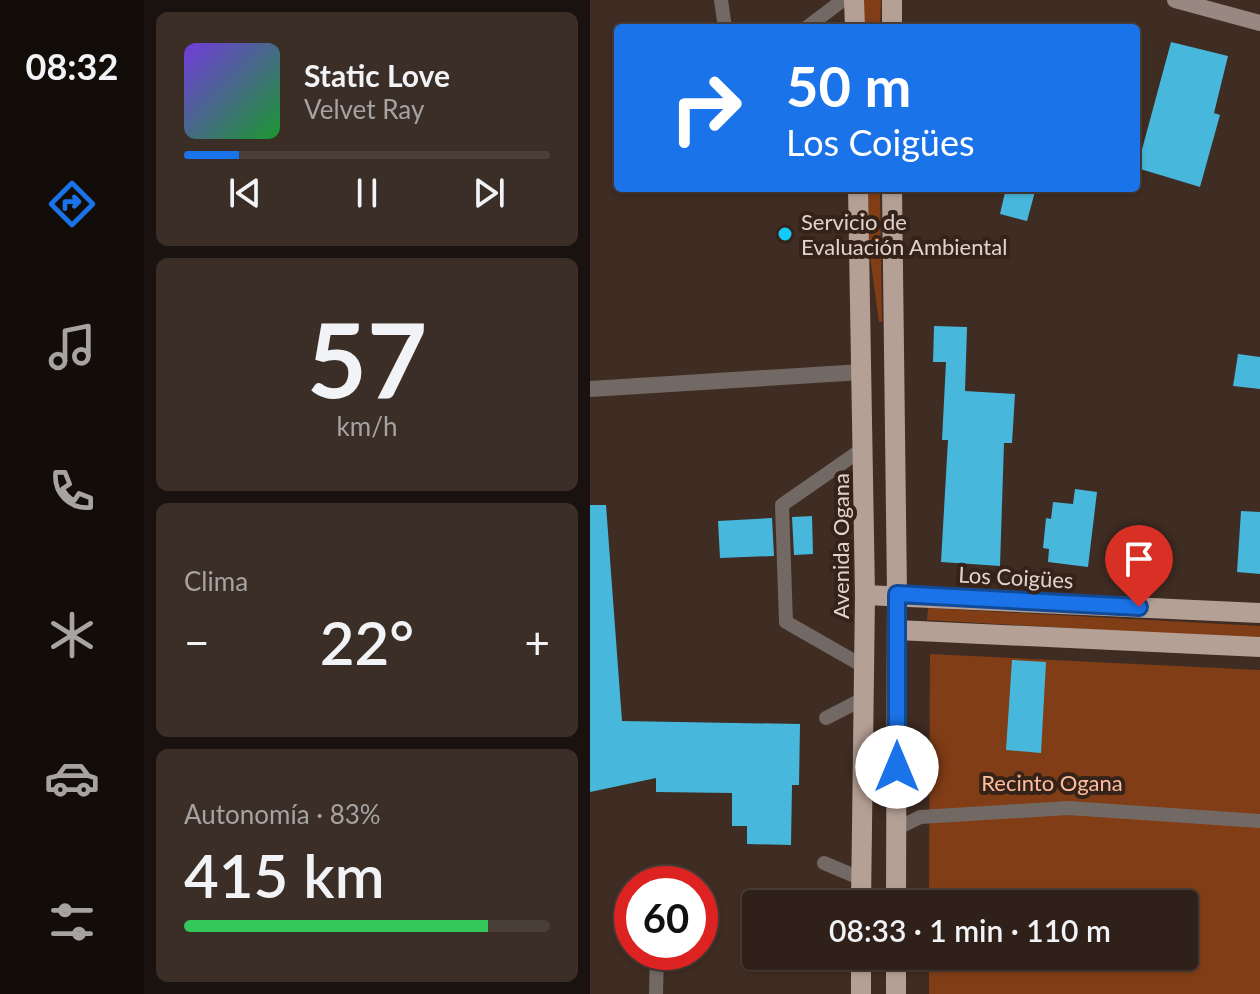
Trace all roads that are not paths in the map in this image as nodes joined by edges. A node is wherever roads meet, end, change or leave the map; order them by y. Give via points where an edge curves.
1 (721, 0) edge
2 (843, 0) edge
3 (854, 0) edge
4 (892, 0) edge
5 (1175, 0) edge
6 (1260, 23) edge
7 (724, 24) edge
8 (811, 24) edge
9 (855, 24) edge
10 (892, 24) edge
11 (858, 192) edge
12 (892, 192) edge
13 (862, 372) junction
14 (590, 389) edge
15 (864, 448) junction
16 (897, 594) junction
17 (865, 595) junction
18 (1260, 613) edge
19 (897, 630) junction
20 (1260, 647) edge
21 (863, 666) junction
22 (863, 699) junction
23 (826, 718) dead end
24 (1260, 821) edge
25 (896, 829) junction
26 (824, 863) dead end
27 (862, 879) junction
28 (862, 890) edge
29 (896, 890) edge
30 (657, 970) edge
31 (861, 970) edge
32 (896, 970) edge
33 (656, 994) edge
34 (861, 994) edge
35 (896, 994) edge

1 - 7 lane
2 - 8 lane
3 - 9 main road
4 - 10 main road
5 - 6 main road
11 - 13 main road, Avenida Ogana
12 - 16 main road
13 - 14 street
13 - 15 main road, Avenida Ogana
15 - 17 main road, Avenida Ogana
15 - 21 lane via 782,505 786,622
16 - 17 main road, Los Coigües
16 - 18 main road, Los Coigües
16 - 19 main road
17 - 21 main road, Avenida Ogana
19 - 20 main road
19 - 25 main road
21 - 22 main road, Avenida Ogana
22 - 23 lane
22 - 27 main road, Avenida Ogana
24 - 25 lane via 1068,808 920,817
25 - 29 main road
26 - 27 lane
27 - 28 main road, Avenida Ogana
30 - 33 lane
31 - 34 main road
32 - 35 main road

